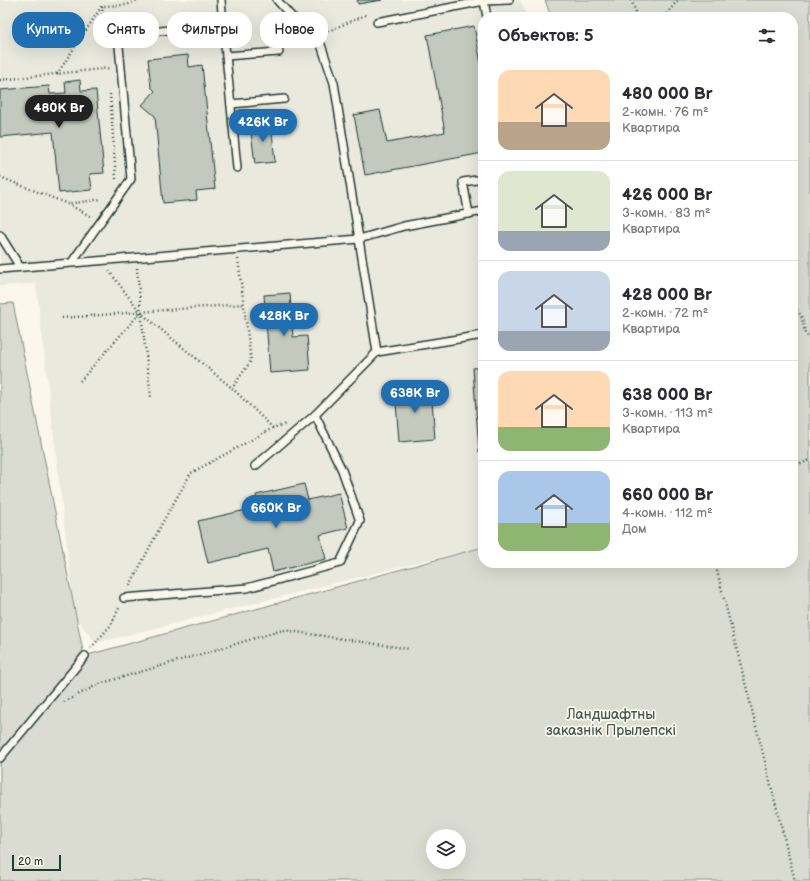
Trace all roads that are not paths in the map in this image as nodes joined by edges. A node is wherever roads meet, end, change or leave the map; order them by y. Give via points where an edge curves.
1 (221, 0) edge
2 (278, 0) edge
3 (509, 0) edge
4 (484, 1) junction
5 (222, 12) edge
6 (486, 12) edge
7 (377, 22) dead end
8 (167, 30) edge
9 (225, 48) edge
10 (279, 52) dead end
11 (226, 56) junction
12 (284, 99) dead end
13 (231, 104) junction
14 (237, 168) dead end
15 (478, 180) edge
16 (478, 213) edge
17 (469, 214) junction
18 (0, 235) edge
19 (359, 239) junction
20 (72, 262) junction
21 (20, 267) junction
22 (0, 269) edge
23 (478, 336) edge
24 (377, 352) junction
25 (315, 415) junction
26 (255, 466) dead end
27 (124, 598) road end
28 (85, 656) road end
29 (0, 758) edge

1 - 5 lane
2 - 19 lane via 291,16 318,36 334,83
3 - 4 lane
4 - 6 lane
4 - 7 lane
8 - 20 lane via 118,35 131,179
9 - 11 lane
10 - 11 lane
11 - 13 lane
12 - 13 lane
13 - 14 lane
15 - 17 lane via 463,182
16 - 17 lane
17 - 19 lane via 404,226
18 - 21 lane
19 - 20 lane
19 - 24 lane
20 - 21 lane
21 - 22 lane
23 - 24 lane
24 - 25 lane
25 - 26 lane
25 - 27 lane via 342,470 360,521 340,563 247,588
28 - 29 lane

